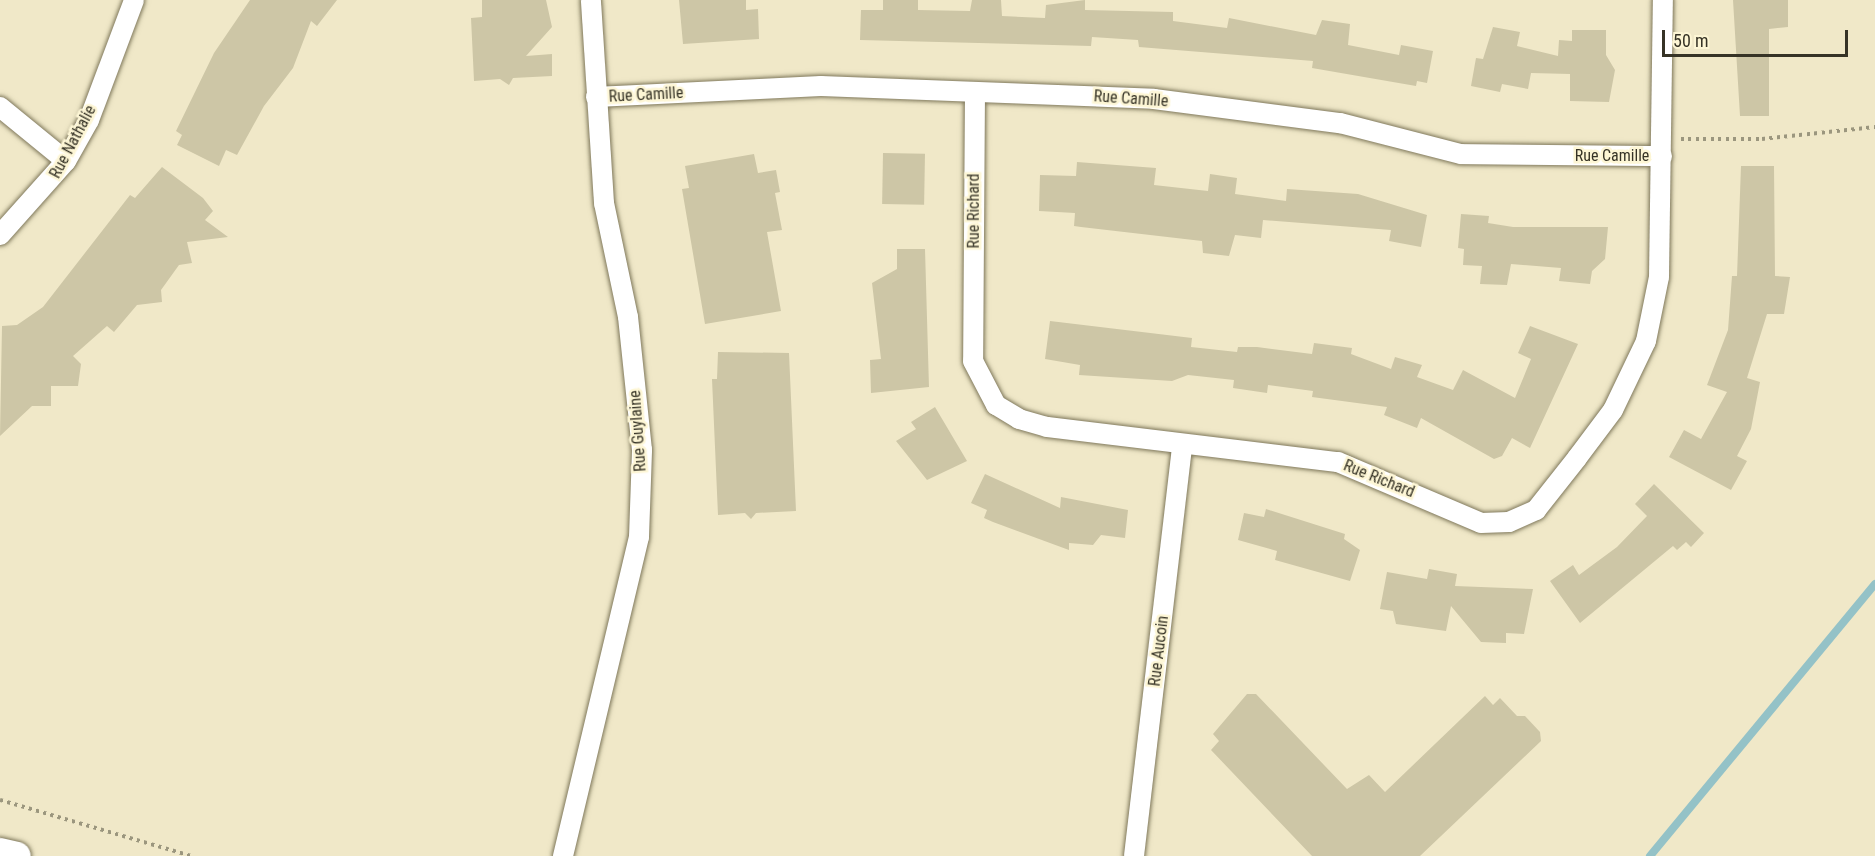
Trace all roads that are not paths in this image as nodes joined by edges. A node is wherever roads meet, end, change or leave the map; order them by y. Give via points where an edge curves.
1 (134, 0) edge
2 (591, 0) edge
3 (1664, 0) edge
4 (975, 92) junction
5 (596, 97) junction
6 (0, 107) edge
7 (1662, 148) junction
8 (66, 161) junction
9 (0, 235) edge
10 (1182, 445) junction
11 (0, 852) edge
12 (17, 856) edge
13 (563, 856) edge
14 (1134, 856) edge

1 - 8 street, Rue Nathalie via 89,120
2 - 5 street, Rue Guylaine
3 - 7 street, Rue Richard
4 - 5 street, Rue Camille via 821,86
4 - 7 street, Rue Camille via 1154,99 1340,123 1461,154
4 - 10 street, Rue Richard via 973,361 983,387 996,405 1019,419
5 - 13 street, Rue Guylaine via 604,203 628,317 642,450 639,537
6 - 8 street
7 - 10 street, Rue Richard via 1659,277 1646,341 1613,410 1536,510 1509,522 1481,523 1338,462
8 - 9 street, Rue Nathalie
10 - 14 street, Rue Aucoin
11 - 12 main road

